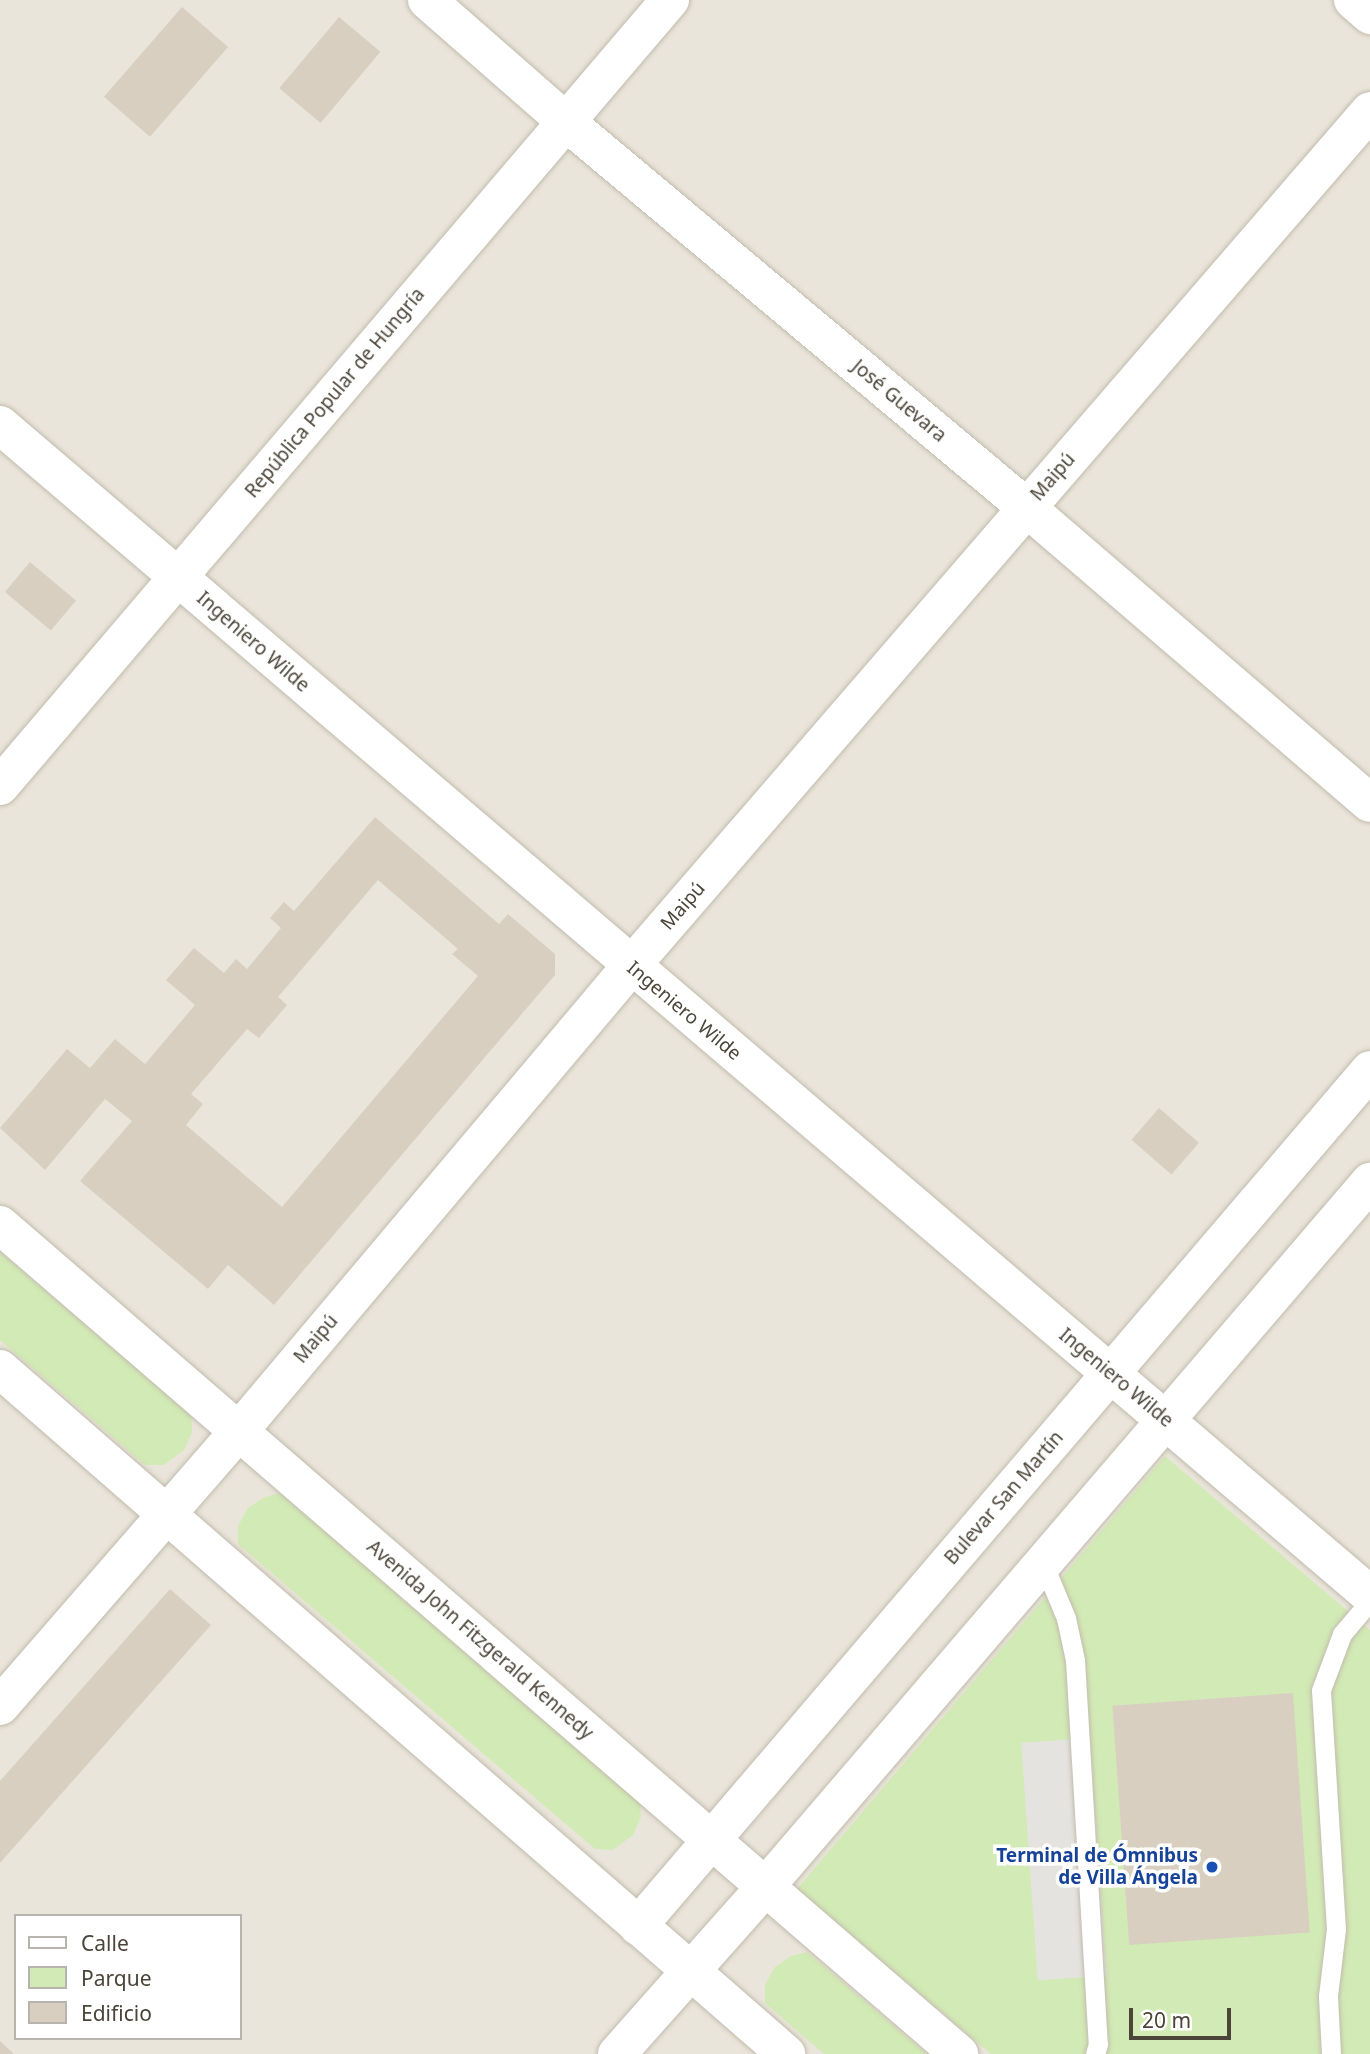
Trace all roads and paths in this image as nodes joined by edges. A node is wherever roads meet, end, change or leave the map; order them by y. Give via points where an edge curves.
1 (427, 0) edge
2 (670, 0) edge
3 (1353, 0) edge
4 (1370, 15) edge
5 (1370, 111) edge
6 (565, 121) junction
7 (0, 425) edge
8 (1027, 508) junction
9 (178, 578) junction
10 (0, 786) edge
11 (1370, 803) edge
12 (631, 967) junction
13 (1370, 1070) edge
14 (1370, 1182) edge
15 (0, 1225) edge
16 (0, 1369) edge
17 (1111, 1373) junction
18 (1166, 1420) junction
19 (239, 1431) junction
20 (167, 1514) junction
21 (1043, 1563) junction
22 (1370, 1595) edge
23 (1370, 1601) edge
24 (0, 1706) edge
25 (711, 1840) junction
26 (765, 1886) junction
27 (638, 1926) junction
28 (690, 1970) junction
29 (617, 2054) edge
30 (786, 2054) edge
31 (960, 2054) edge
32 (1095, 2054) edge
33 (1331, 2054) edge

1 - 6 street, José Guevara
2 - 6 street, República Popular de Hungría
3 - 4 street
5 - 8 street, Maipú
6 - 8 street, José Guevara
6 - 9 street, República Popular de Hungría
7 - 9 street, Ingeniero Wilde
8 - 11 street, José Guevara
8 - 12 street, Maipú
9 - 10 street, República Popular de Hungría
9 - 12 street, Ingeniero Wilde
12 - 17 street, Ingeniero Wilde
12 - 19 street, Maipú
13 - 17 street, Bulevar San Martín
14 - 18 street
15 - 19 street, Avenida John Fitzgerald Kennedy
16 - 20 street
17 - 18 street, Ingeniero Wilde
17 - 25 street, Bulevar San Martín
18 - 21 street
18 - 22 street, Ingeniero Wilde
19 - 20 street, Maipú
19 - 25 street, Avenida John Fitzgerald Kennedy
20 - 24 street, Maipú
20 - 27 street
21 - 26 street
21 - 32 lane via 1066,1618 1075,1660 1098,2044
23 - 33 lane via 1342,1634 1321,1690 1336,1929 1328,1996
25 - 26 street, Avenida John Fitzgerald Kennedy
25 - 27 street, Bulevar San Martín
26 - 28 street
26 - 31 street, Avenida John Fitzgerald Kennedy
27 - 28 street
28 - 29 street
28 - 30 street

